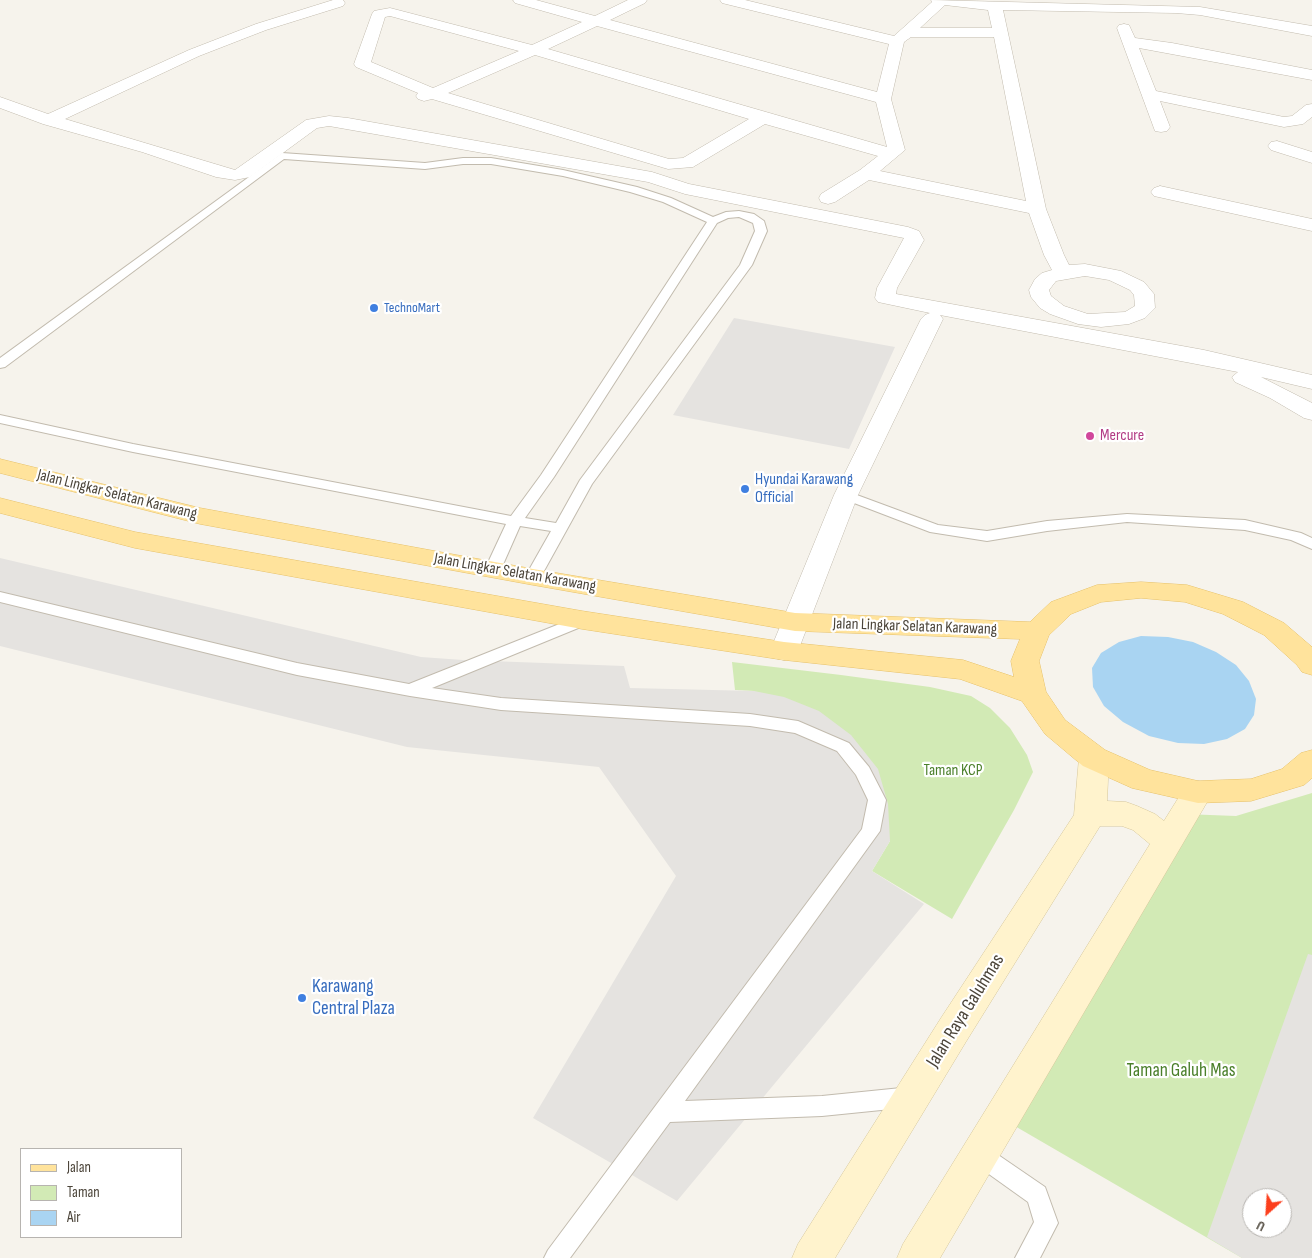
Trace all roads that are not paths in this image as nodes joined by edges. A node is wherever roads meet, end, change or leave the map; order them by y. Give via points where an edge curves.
1 (520, 0) edge
2 (640, 0) edge
3 (727, 0) edge
4 (940, 0) edge
5 (338, 4) dead end
6 (995, 6) junction
7 (1116, 8) junction
8 (594, 20) junction
9 (1312, 31) edge
10 (1000, 33) junction
11 (903, 36) junction
12 (1129, 42) junction
13 (534, 50) junction
14 (1312, 76) edge
15 (432, 94) junction
16 (1148, 94) junction
17 (883, 99) junction
18 (0, 102) edge
19 (1312, 109) edge
20 (762, 118) junction
21 (49, 120) junction
22 (1161, 127) dead end
23 (1277, 146) dead end
24 (891, 154) junction
25 (1312, 158) edge
26 (866, 174) junction
27 (1160, 192) dead end
28 (828, 198) dead end
29 (1037, 209) junction
30 (713, 221) junction
31 (1312, 225) edge
32 (1063, 272) junction
33 (1129, 318) junction
34 (932, 319) dead end
35 (1204, 357) junction
36 (0, 364) edge
37 (1312, 382) edge
38 (1312, 413) edge
39 (0, 419) edge
40 (0, 466) edge
41 (846, 495) junction
42 (0, 505) edge
43 (515, 521) junction
44 (561, 528) junction
45 (1312, 544) edge
46 (493, 569) junction
47 (533, 577) junction
48 (0, 597) edge
49 (582, 620) junction
50 (795, 622) junction
51 (1036, 631) junction
52 (784, 650) junction
53 (1310, 661) edge
54 (410, 690) junction
55 (1032, 694) junction
56 (1094, 758) junction
57 (1312, 761) edge
58 (1198, 792) junction
59 (1090, 816) junction
60 (1169, 841) junction
61 (912, 1097) junction
62 (663, 1112) junction
63 (980, 1154) junction
64 (1031, 1257) edge
65 (556, 1258) edge
66 (812, 1258) edge
67 (917, 1258) edge

1 - 8 street
2 - 8 street
3 - 11 street
4 - 6 street
4 - 11 street
5 - 21 street via 260,27 194,53
6 - 7 street
6 - 10 street
7 - 9 street via 1200,11
7 - 12 street
8 - 13 street
8 - 17 street
10 - 11 street
10 - 29 street
11 - 17 street
12 - 14 street
12 - 16 street
13 - 15 street
13 - 15 street via 390,12 380,14 362,64
13 - 20 street
15 - 20 street via 668,164 687,163
16 - 19 street via 1284,122 1297,120
16 - 22 street
17 - 24 street via 896,150
18 - 21 street
20 - 24 street
21 - 35 street via 235,175 312,124 329,121 652,177 685,189 908,233 914,240 887,288 885,298
23 - 25 street
24 - 26 street
26 - 28 street
26 - 29 street
27 - 31 street
29 - 32 street
30 - 36 lane via 668,200 632,189 491,161 425,166 282,156
30 - 43 lane
30 - 44 lane via 739,214 758,221 761,231 746,265 585,483
32 - 33 street via 1100,272 1137,286 1144,294 1145,308
32 - 33 street via 1048,277 1042,283 1039,290 1047,304 1085,320
33 - 35 street
34 - 41 street
35 - 37 street
35 - 38 street
39 - 43 lane via 133,448
40 - 46 main road, Jalan Lingkar Selatan Karawang via 200,516
41 - 45 lane via 935,529 987,536 1127,518 1245,525 1296,536
41 - 50 street
42 - 49 main road, Jalan Lingkar Selatan Karawang via 135,540
43 - 44 lane
43 - 46 lane
44 - 47 lane
46 - 47 main road, Jalan Lingkar Selatan Karawang
47 - 50 main road, Jalan Lingkar Selatan Karawang
48 - 54 lane via 297,669
49 - 52 main road, Jalan Lingkar Selatan Karawang
49 - 54 lane
50 - 51 main road, Jalan Lingkar Selatan Karawang
50 - 52 street
51 - 53 main road via 1061,608 1097,594 1141,590 1187,594 1233,608 1274,630
51 - 55 main road via 1025,660
52 - 55 main road, Jalan Lingkar Selatan Karawang via 963,670
54 - 62 lane via 501,704 750,720 798,727 843,747 863,772 877,800 870,831
55 - 56 main road via 1055,728
56 - 58 main road via 1143,780
56 - 59 main road, Jalan Raya Galuhmas
57 - 58 main road via 1293,776 1251,790
58 - 60 main road
59 - 60 main road via 1126,814 1144,822
59 - 61 main road, Jalan Raya Galuhmas
60 - 63 main road
61 - 62 lane via 822,1106
61 - 66 main road, Jalan Raya Galuhmas
62 - 65 lane
63 - 64 lane via 1037,1195 1046,1223
63 - 67 main road

